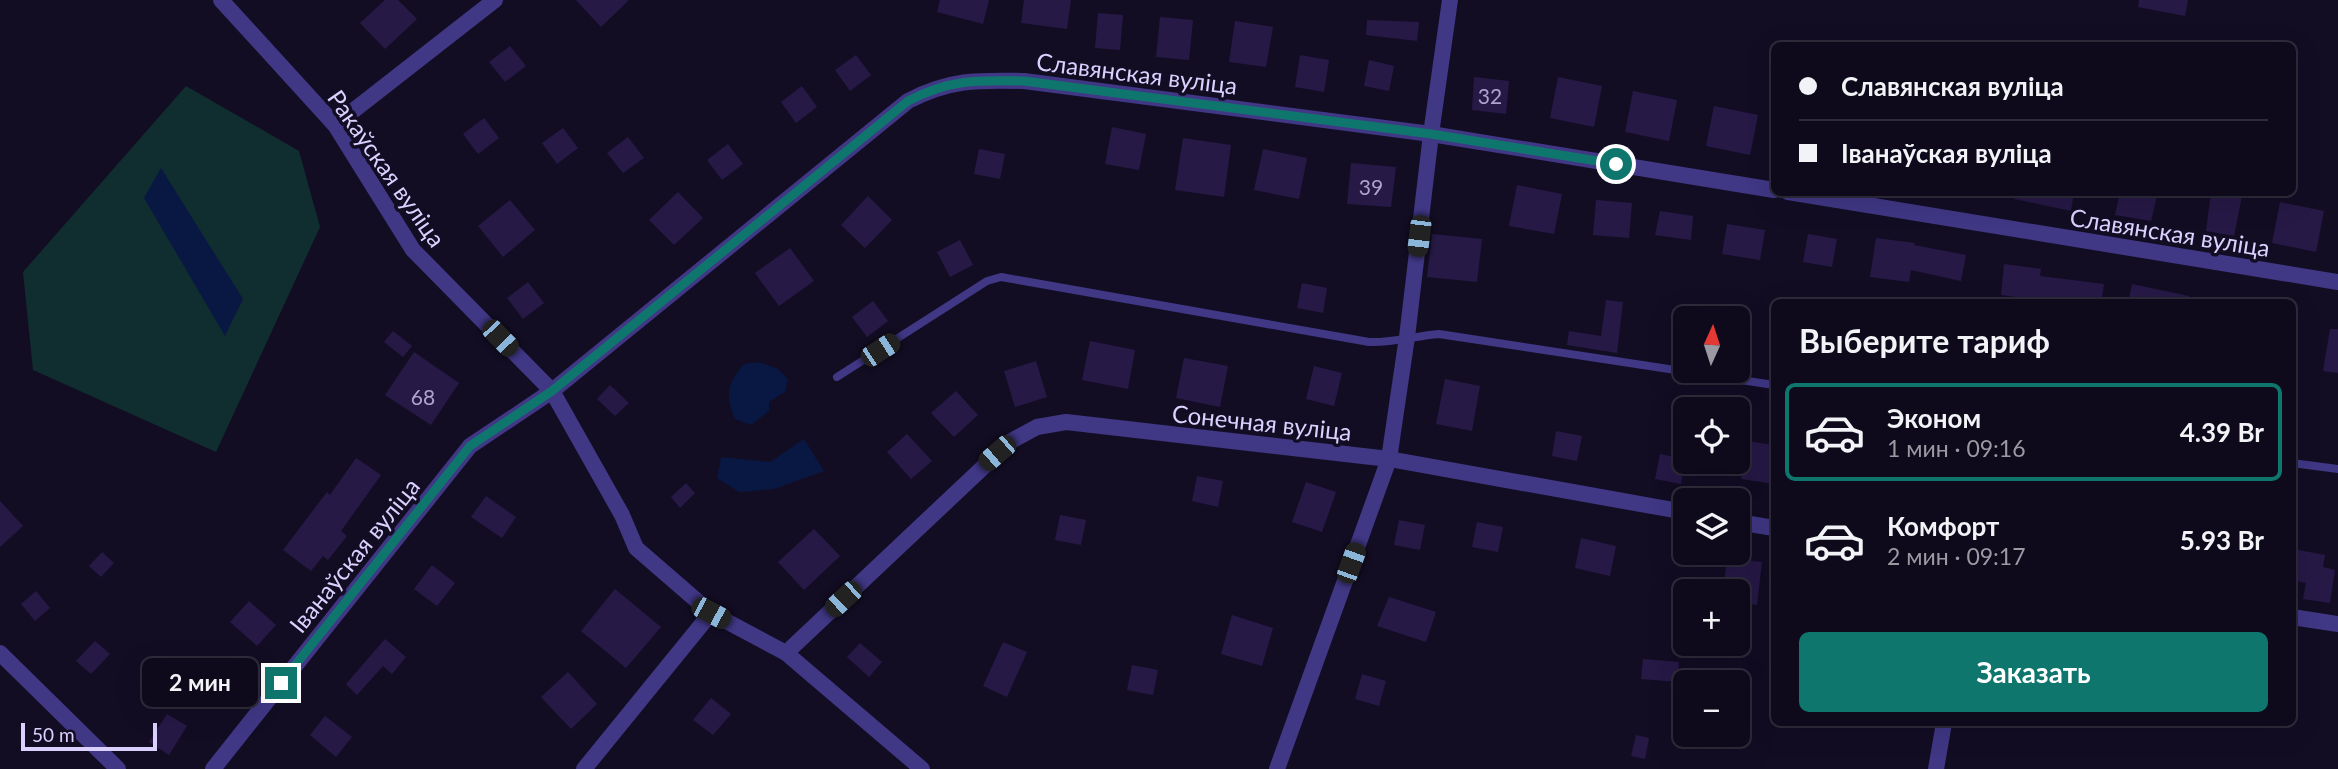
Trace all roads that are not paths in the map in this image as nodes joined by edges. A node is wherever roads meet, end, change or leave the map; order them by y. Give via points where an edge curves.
1 (221, 0) edge
2 (495, 0) edge
3 (1450, 0) edge
4 (335, 125) junction
5 (1431, 134) junction
6 (1771, 190) edge
7 (1812, 196) edge
8 (2338, 282) edge
9 (1408, 337) junction
10 (837, 377) dead end
11 (1771, 384) edge
12 (552, 391) junction
13 (1389, 459) junction
14 (2296, 464) edge
15 (2338, 470) edge
16 (1673, 510) edge
17 (1750, 524) edge
18 (1771, 528) edge
19 (711, 613) junction
20 (2296, 618) edge
21 (2338, 624) edge
22 (0, 653) edge
23 (786, 653) junction
24 (1943, 726) edge
25 (118, 769) edge
26 (213, 769) edge
27 (584, 769) edge
28 (922, 769) edge
29 (1277, 769) edge
30 (1936, 769) edge

1 - 4 street, Ракаўская вуліца
2 - 4 street
3 - 5 street
4 - 12 street, Ракаўская вуліца via 413,250
5 - 6 street, Славянская вуліца
5 - 9 street
5 - 12 street, Славянская вуліца via 1024,81 951,83 908,101
7 - 8 street, Славянская вуліца
9 - 10 lane via 1389,343 1369,342 1001,276
9 - 11 lane via 1439,334
9 - 13 street
12 - 19 street, Ракаўская вуліца via 622,514 636,548
12 - 26 street, Іванаўская вуліца via 470,446
13 - 16 street, Сонечная вуліца
13 - 23 street, Сонечная вуліца via 1066,422 1037,427 1011,441
13 - 29 street
14 - 15 lane
17 - 18 street
19 - 23 street, Ракаўская вуліца
19 - 27 street
20 - 21 street
22 - 25 street
23 - 28 street, Ракаўская вуліца
24 - 30 street

